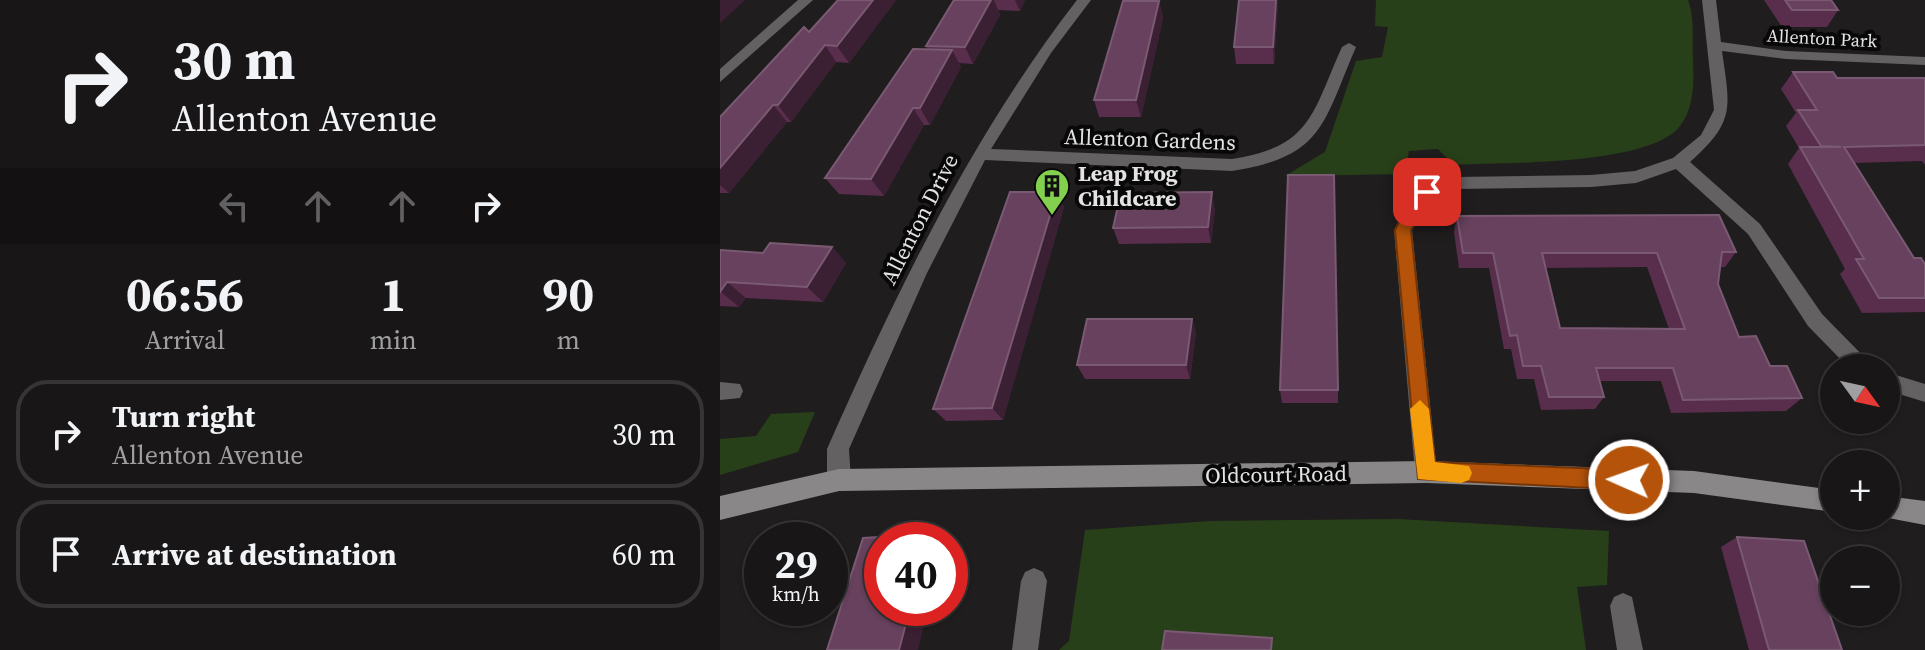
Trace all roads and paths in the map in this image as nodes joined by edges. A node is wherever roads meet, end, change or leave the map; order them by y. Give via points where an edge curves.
1 (806, 0) edge
2 (1084, 0) edge
3 (1709, 0) edge
4 (1717, 46) junction
5 (1349, 47) dead end
6 (1925, 61) edge
7 (720, 77) edge
8 (980, 154) junction
9 (1679, 162) junction
10 (1843, 354) edge
11 (1900, 385) edge
12 (1925, 393) edge
13 (1426, 472) junction
14 (839, 480) junction
15 (1820, 499) edge
16 (720, 508) edge
17 (1900, 510) edge
18 (1925, 513) edge
19 (1034, 581) dead end
20 (1623, 606) dead end
21 (1025, 650) edge
22 (1630, 650) edge

1 - 7 street
2 - 8 street, Allenton Drive via 1040,56
3 - 4 street
4 - 6 street, Allenton Park via 1786,55
4 - 9 street via 1722,110 1707,138
5 - 8 street, Allenton Gardens via 1305,141 1274,160 1232,165
8 - 14 street, Allenton Drive via 926,252 838,449
9 - 10 street via 1753,228 1808,316
9 - 13 street via 1636,177 1454,183 1427,192 1416,205 1403,230
11 - 12 street
13 - 14 street, Oldcourt Road
13 - 15 street, Oldcourt Road via 1694,482
14 - 16 street, Oldcourt Road
17 - 18 street
19 - 21 street
20 - 22 street

